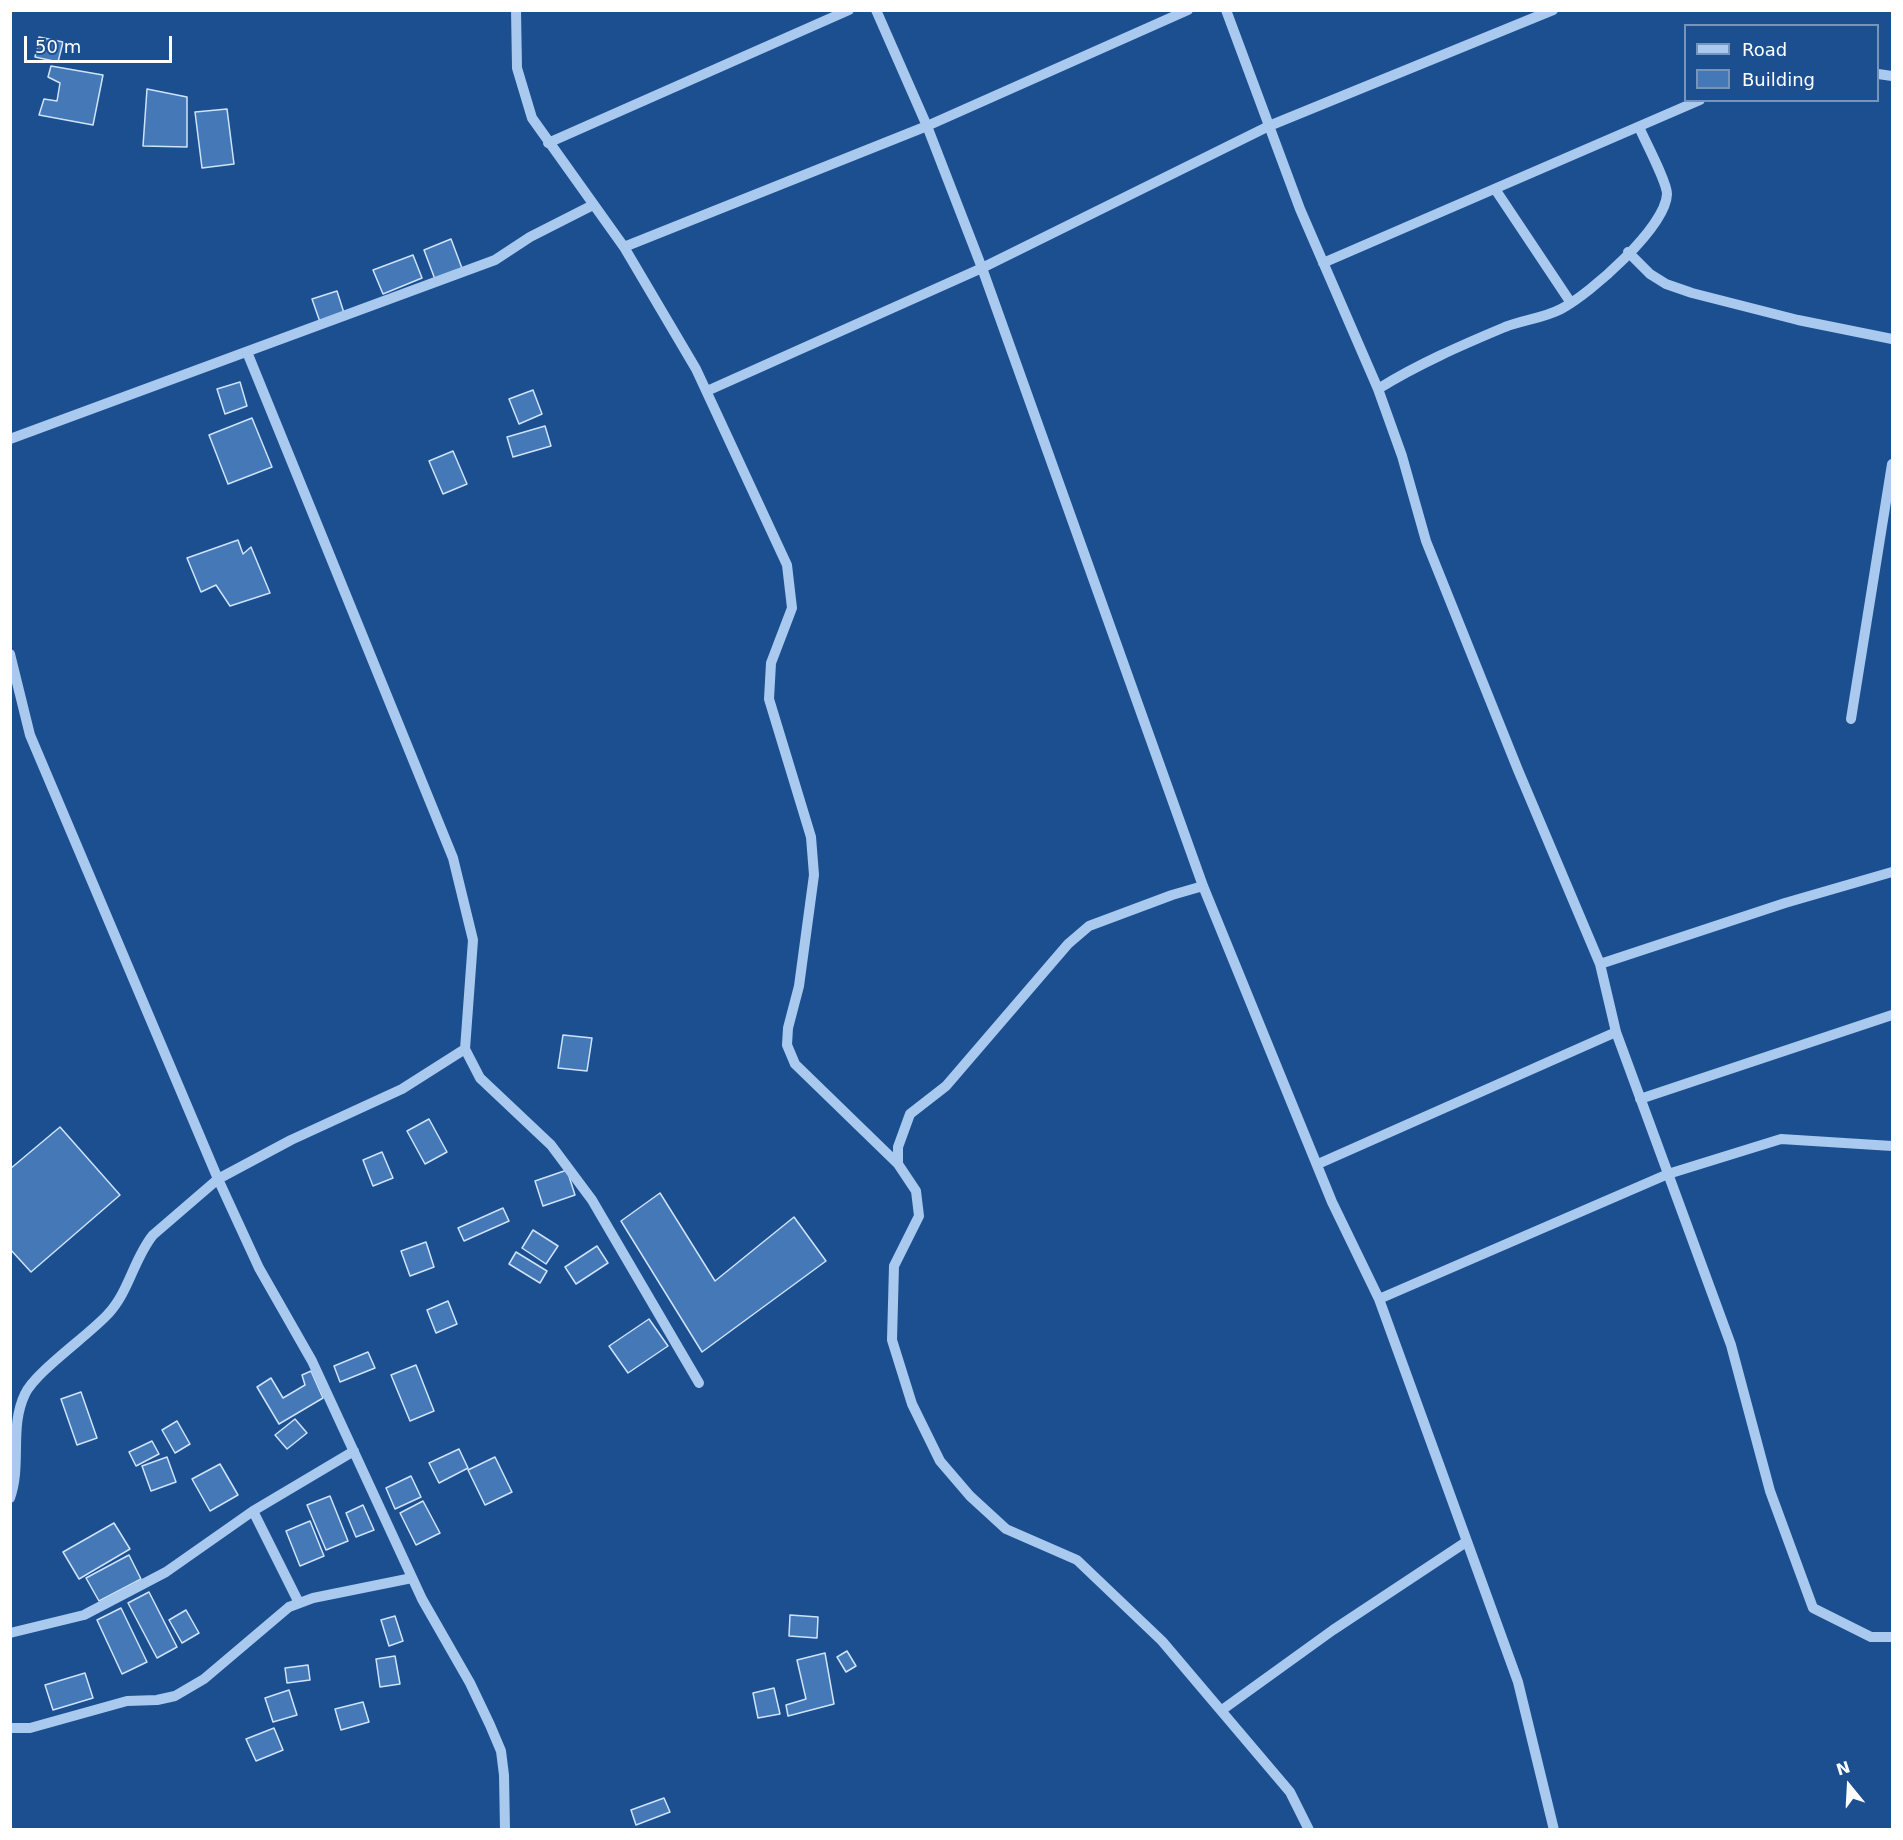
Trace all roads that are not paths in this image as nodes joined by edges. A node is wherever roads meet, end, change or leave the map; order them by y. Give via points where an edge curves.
1 (849, 10) edge
2 (876, 10) edge
3 (1188, 10) edge
4 (1226, 10) edge
5 (1552, 10) edge
6 (519, 12) edge
7 (1695, 102) edge
8 (927, 126) junction
9 (1269, 126) junction
10 (1639, 127) junction
11 (548, 142) junction
12 (1495, 189) junction
13 (593, 205) junction
14 (624, 247) junction
15 (1628, 252) junction
16 (1323, 263) junction
17 (982, 268) junction
18 (1571, 303) junction
19 (1893, 339) edge
20 (247, 352) junction
21 (1378, 389) junction
22 (707, 391) junction
23 (10, 439) edge
24 (1893, 464) edge
25 (10, 654) edge
26 (1851, 719) dead end
27 (1893, 872) edge
28 (1203, 886) junction
29 (1600, 964) junction
30 (1893, 1015) edge
31 (1616, 1032) junction
32 (465, 1049) junction
33 (1640, 1099) junction
34 (1893, 1146) edge
35 (897, 1164) junction
36 (1318, 1164) junction
37 (1668, 1174) junction
38 (218, 1179) junction
39 (1379, 1299) junction
40 (699, 1383) dead end
41 (354, 1451) junction
42 (10, 1498) edge
43 (253, 1511) junction
44 (1467, 1542) junction
45 (412, 1578) junction
46 (299, 1603) junction
47 (10, 1633) edge
48 (1893, 1637) edge
49 (1222, 1710) junction
50 (10, 1728) edge
51 (505, 1830) edge
52 (1309, 1830) edge
53 (1554, 1830) edge

1 - 11 street
2 - 8 street
3 - 8 street
4 - 9 street
5 - 9 street
6 - 11 street via 517,68 532,118
7 - 10 street
8 - 14 street
8 - 17 street
9 - 16 street
9 - 17 street
10 - 12 street
10 - 15 street via 1667,192 1665,207 1646,235
11 - 13 street
12 - 16 street
12 - 18 street
13 - 14 street
13 - 20 street via 495,260
14 - 22 street
15 - 18 street
15 - 19 street via 1666,284 1692,293
16 - 21 street
17 - 22 street
17 - 28 street
18 - 21 street via 1408,370
20 - 23 street
20 - 32 street via 453,858 473,940
21 - 29 street via 1426,541
22 - 35 street via 787,565 792,608 771,663 769,699 811,837 814,875 787,1045 795,1064
24 - 26 street
25 - 38 street via 30,735
27 - 29 street
28 - 35 street via 1089,926 1068,944 946,1086 910,1114 898,1147
28 - 36 street
29 - 31 street
30 - 33 street
31 - 33 street
31 - 36 street
32 - 38 street via 402,1089
32 - 40 street via 480,1078 551,1145 592,1200
33 - 37 street
34 - 37 street via 1781,1139
35 - 49 street via 916,1191 920,1216 894,1266 892,1340 912,1404 940,1461 1006,1529 1077,1560 1162,1641
36 - 39 street
37 - 39 street
37 - 48 street via 1731,1345 1770,1491 1813,1608 1871,1637
38 - 41 street
38 - 42 street via 153,1235 108,1315 25,1394 16,1428 15,1480
39 - 44 street
41 - 43 street
41 - 45 street
43 - 46 street
43 - 47 street via 166,1572 84,1615
44 - 49 street via 1333,1630
44 - 53 street via 1518,1682
45 - 46 street
45 - 51 street via 470,1683 501,1751
46 - 50 street via 271,1619 204,1679 175,1696 127,1701 30,1728
49 - 52 street via 1290,1792

